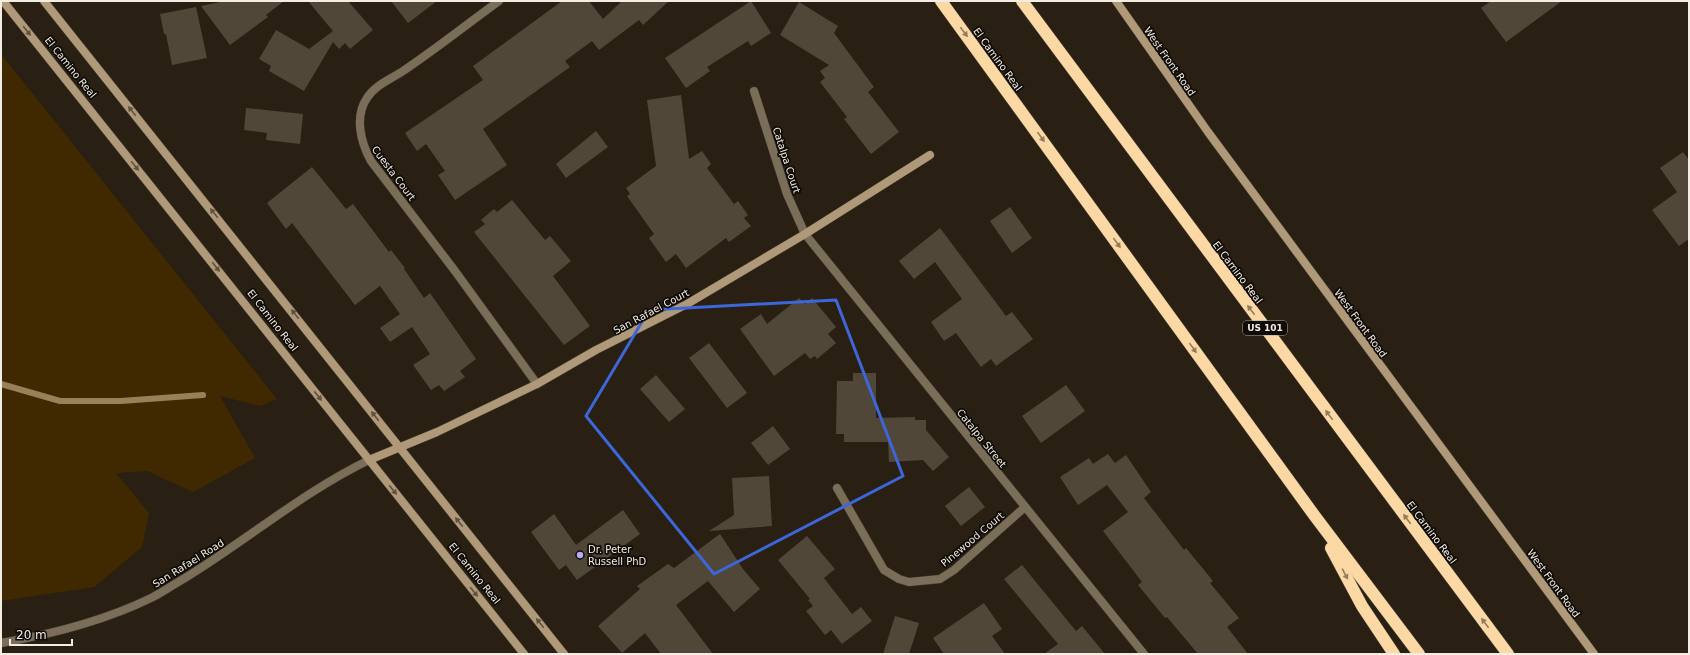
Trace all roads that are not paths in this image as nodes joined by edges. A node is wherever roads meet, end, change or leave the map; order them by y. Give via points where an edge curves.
1 (3, 1) edge
2 (44, 1) edge
3 (499, 1) edge
4 (941, 1) edge
5 (1022, 1) edge
6 (1119, 2) edge
7 (754, 91) dead end
8 (930, 155) dead end
9 (804, 234) junction
10 (537, 384) junction
11 (400, 447) junction
12 (369, 460) junction
13 (836, 488) dead end
14 (1025, 507) junction
15 (1314, 515) junction
16 (1, 644) edge
17 (524, 654) edge
18 (564, 654) edge
19 (1144, 654) edge
20 (1394, 654) edge
21 (1419, 654) edge
22 (1508, 654) edge
23 (1594, 654) edge

1 -> 12 main road, El Camino Real
11 -> 2 main road, El Camino Real
3 - 10 street, Cuesta Court via 374,89 366,98 361,110 360,129 364,148 371,161 455,270
4 -> 15 highway, El Camino Real
22 -> 5 highway, El Camino Real / US 101
6 - 23 main road, West Front Road via 1208,132
7 - 9 street, Catalpa Court via 787,194
8 - 9 main road, San Rafael Court
9 - 10 main road, San Rafael Court via 687,304 596,350
9 - 14 street, Catalpa Street
10 - 11 main road, San Rafael Court via 438,432
11 - 12 main road, San Rafael Court
18 -> 11 main road, El Camino Real
12 - 16 street, San Rafael Road via 338,475 152,598 96,621
12 -> 17 main road, El Camino Real
13 - 14 street, Pinewood Court via 884,570 909,582 940,579 954,570
14 - 19 street, Catalpa Street
15 -> 20 highway via 1362,606
15 - 21 highway, El Camino Real

